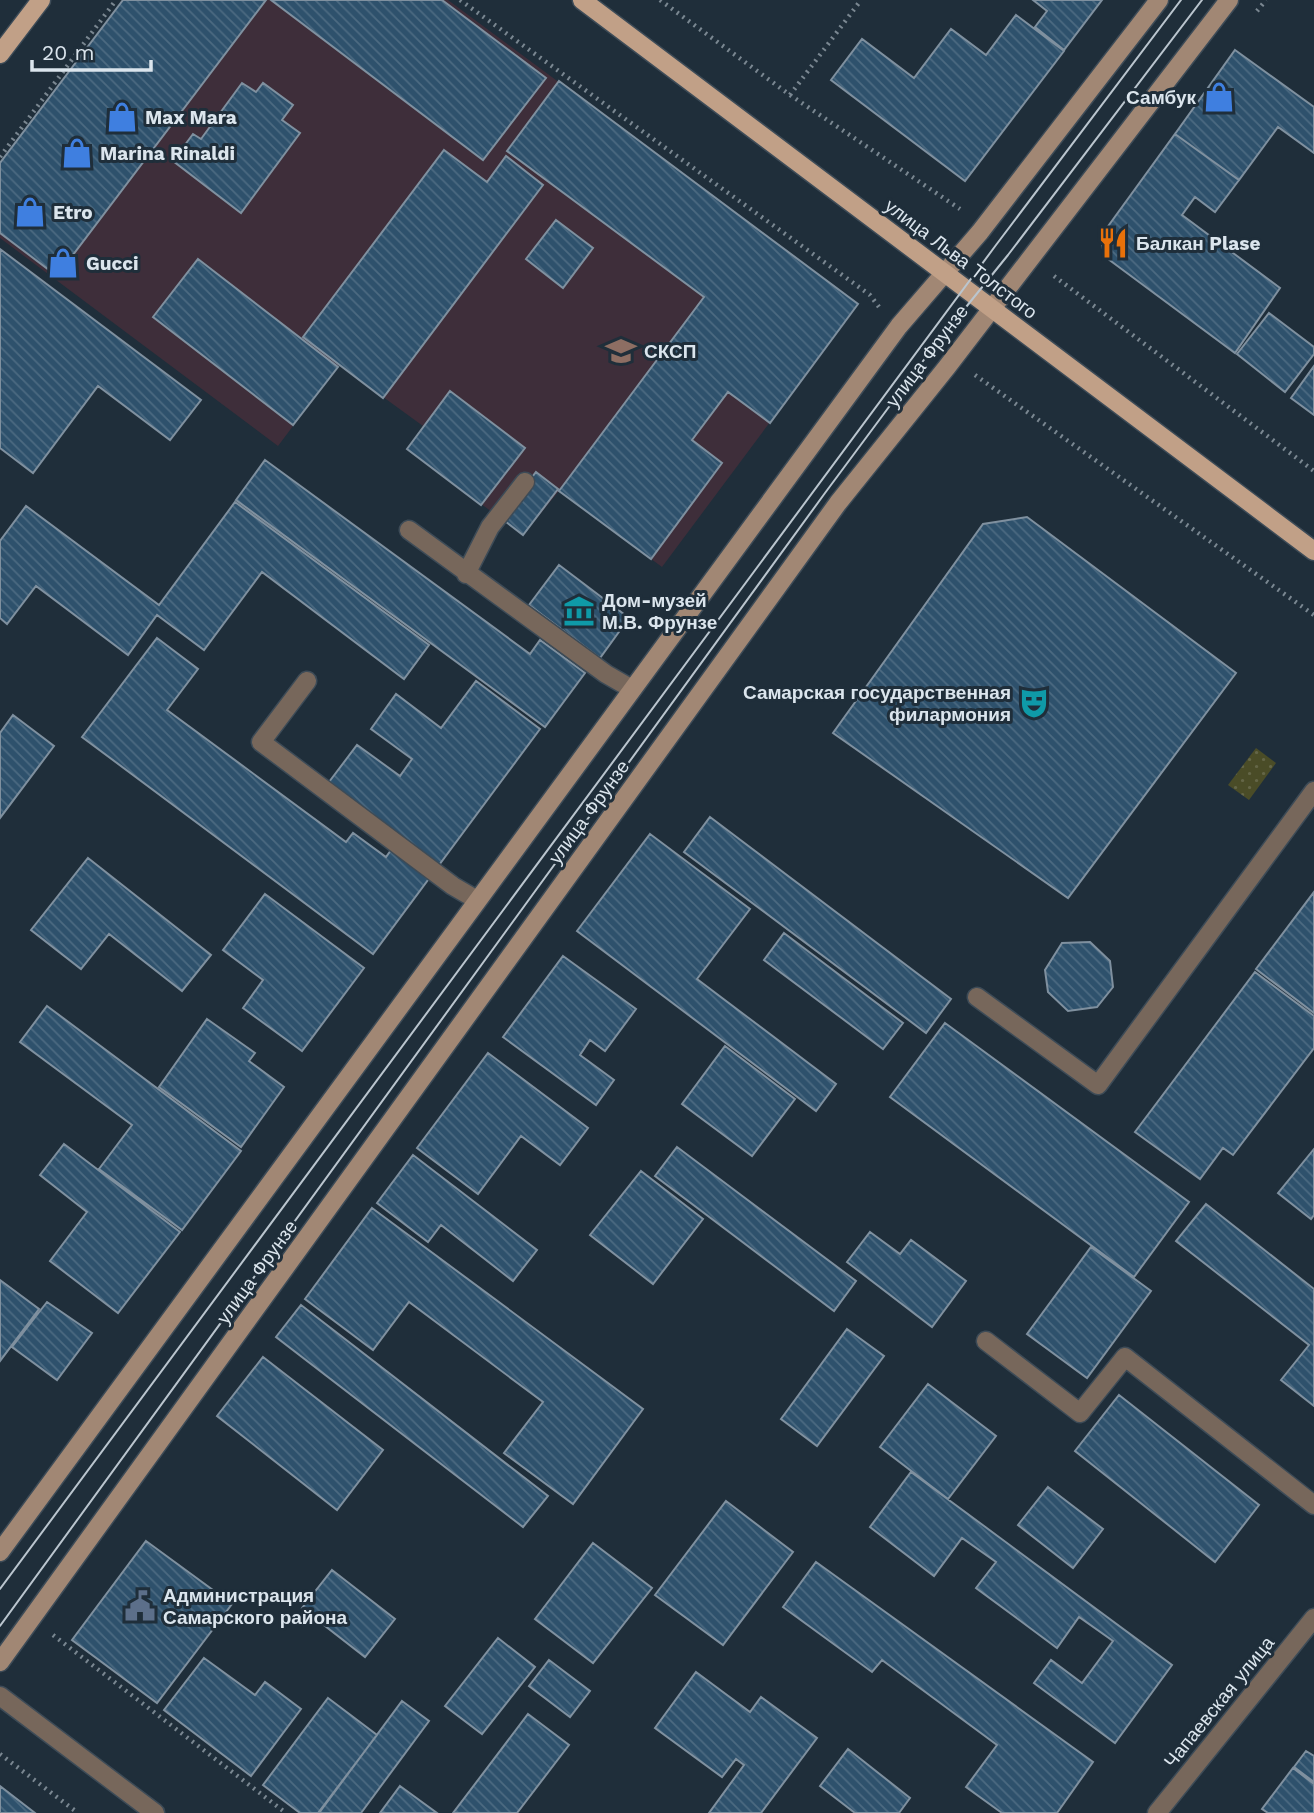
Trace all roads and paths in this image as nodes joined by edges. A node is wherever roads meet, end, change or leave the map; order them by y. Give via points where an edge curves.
1 (41, 0) edge
2 (116, 0) edge
3 (460, 0) edge
4 (582, 0) edge
5 (660, 0) edge
6 (861, 0) edge
7 (1159, 0) edge
8 (1229, 0) edge
9 (0, 54) edge
10 (0, 157) edge
11 (944, 273) junction
12 (991, 307) junction
13 (899, 326) junction
14 (947, 367) junction
15 (525, 482) dead end
16 (409, 530) dead end
17 (1314, 551) edge
18 (466, 574) junction
19 (1314, 615) edge
20 (307, 681) dead end
21 (632, 689) junction
22 (1314, 791) edge
23 (477, 900) junction
24 (977, 997) dead end
25 (986, 1340) dead end
26 (1314, 1506) edge
27 (0, 1552) edge
28 (1314, 1618) edge
29 (53, 1635) dead end
30 (0, 1662) edge
31 (0, 1696) edge
32 (0, 1754) edge
33 (78, 1813) edge
34 (155, 1813) edge
35 (286, 1813) edge
36 (1157, 1813) edge

1 - 9 main road
2 - 10 path
3 - 13 path via 870,295
4 - 11 main road, улица Льва Толстого
5 - 6 path via 790,95
7 - 11 main road, улица Фрунзе
8 - 12 main road, улица Фрунзе
11 - 12 main road, улица Льва Толстого
11 - 13 main road, улица Фрунзе
12 - 14 main road, улица Фрунзе
12 - 17 main road, улица Льва Толстого
13 - 21 main road, улица Фрунзе
14 - 19 path via 968,369
14 - 30 main road, улица Фрунзе via 838,503
15 - 18 street via 490,527
16 - 18 street
18 - 21 street
20 - 23 street via 261,742
21 - 23 main road, улица Фрунзе
22 - 24 street via 1098,1085
23 - 27 main road, улица Фрунзе
25 - 26 street via 1080,1413 1125,1357
28 - 36 street, Чапаевская улица
29 - 35 path
31 - 34 street
32 - 33 path

